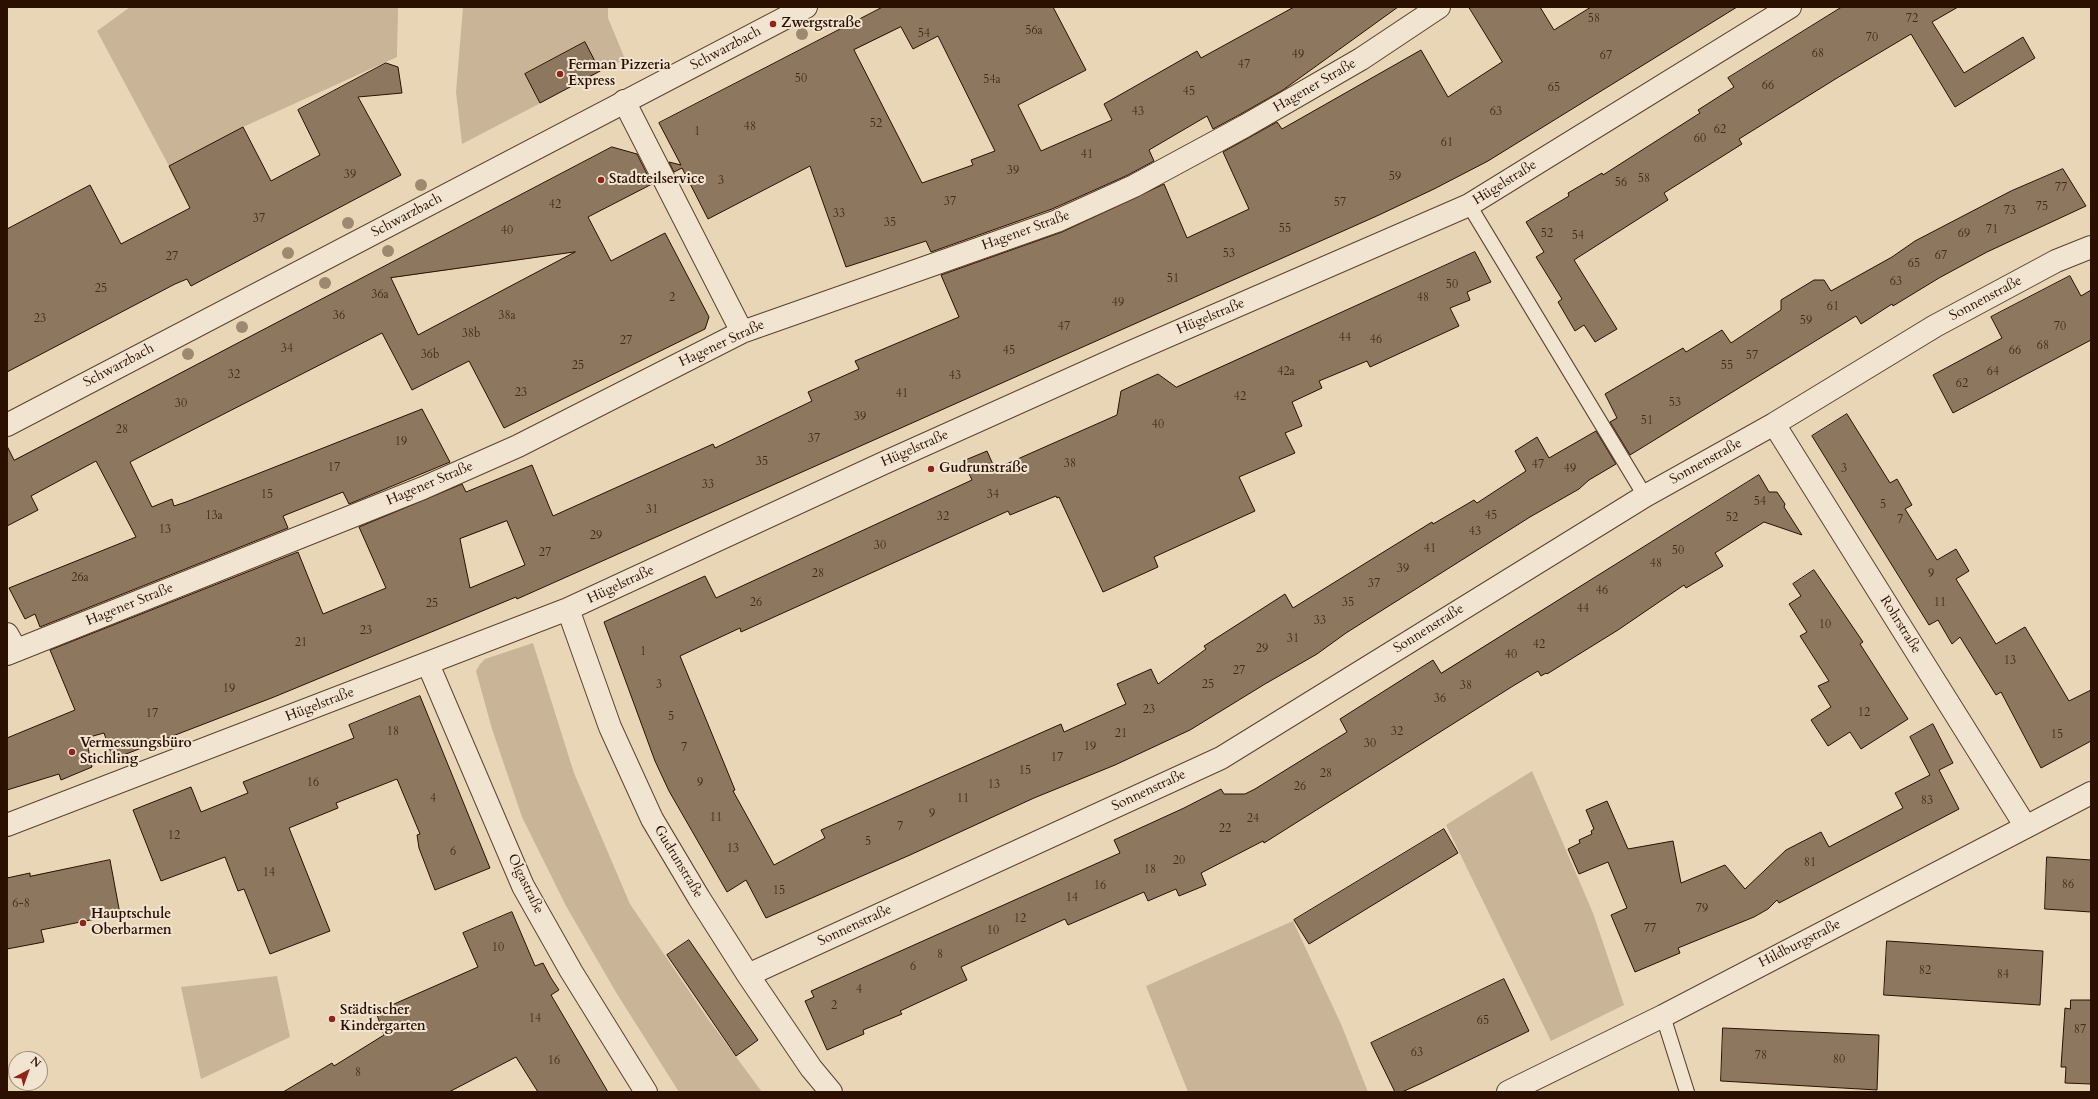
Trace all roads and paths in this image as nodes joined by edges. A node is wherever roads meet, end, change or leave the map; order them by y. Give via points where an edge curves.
1 (806, 7) edge
2 (1439, 7) edge
3 (1790, 7) edge
4 (624, 101) junction
5 (1469, 205) junction
6 (2091, 247) edge
7 (742, 332) junction
8 (1774, 424) junction
9 (7, 425) edge
10 (1645, 496) junction
11 (568, 609) junction
12 (10, 646) edge
13 (428, 664) junction
14 (2091, 793) edge
15 (7, 825) edge
16 (2026, 826) junction
17 (748, 975) junction
18 (1663, 1016) junction
19 (646, 1092) edge
20 (831, 1092) edge
21 (1508, 1092) edge
22 (1687, 1092) edge

1 - 4 street, Schwarzbach
2 - 7 street, Hagener Straße via 1361,59 1134,186 1057,221
3 - 5 street, Hügelstraße
4 - 7 street
4 - 9 street, Schwarzbach
5 - 10 lane
5 - 11 street, Hügelstraße via 1066,381
6 - 8 street, Sonnenstraße via 2056,261 1934,326
7 - 12 street, Hagener Straße via 518,446 423,488
8 - 10 street, Sonnenstraße
8 - 16 street, Rohrstraße
10 - 17 street, Sonnenstraße via 1221,758
11 - 13 street, Hügelstraße
11 - 17 street, Gudrunstraße via 610,727 652,819
13 - 15 street, Hügelstraße
13 - 19 street, Olgastraße via 523,886 571,971
14 - 16 street, Hildburgstraße
16 - 18 street, Hildburgstraße
17 - 20 street, Gudrunstraße via 811,1068
18 - 21 street, Hildburgstraße
18 - 22 lane

